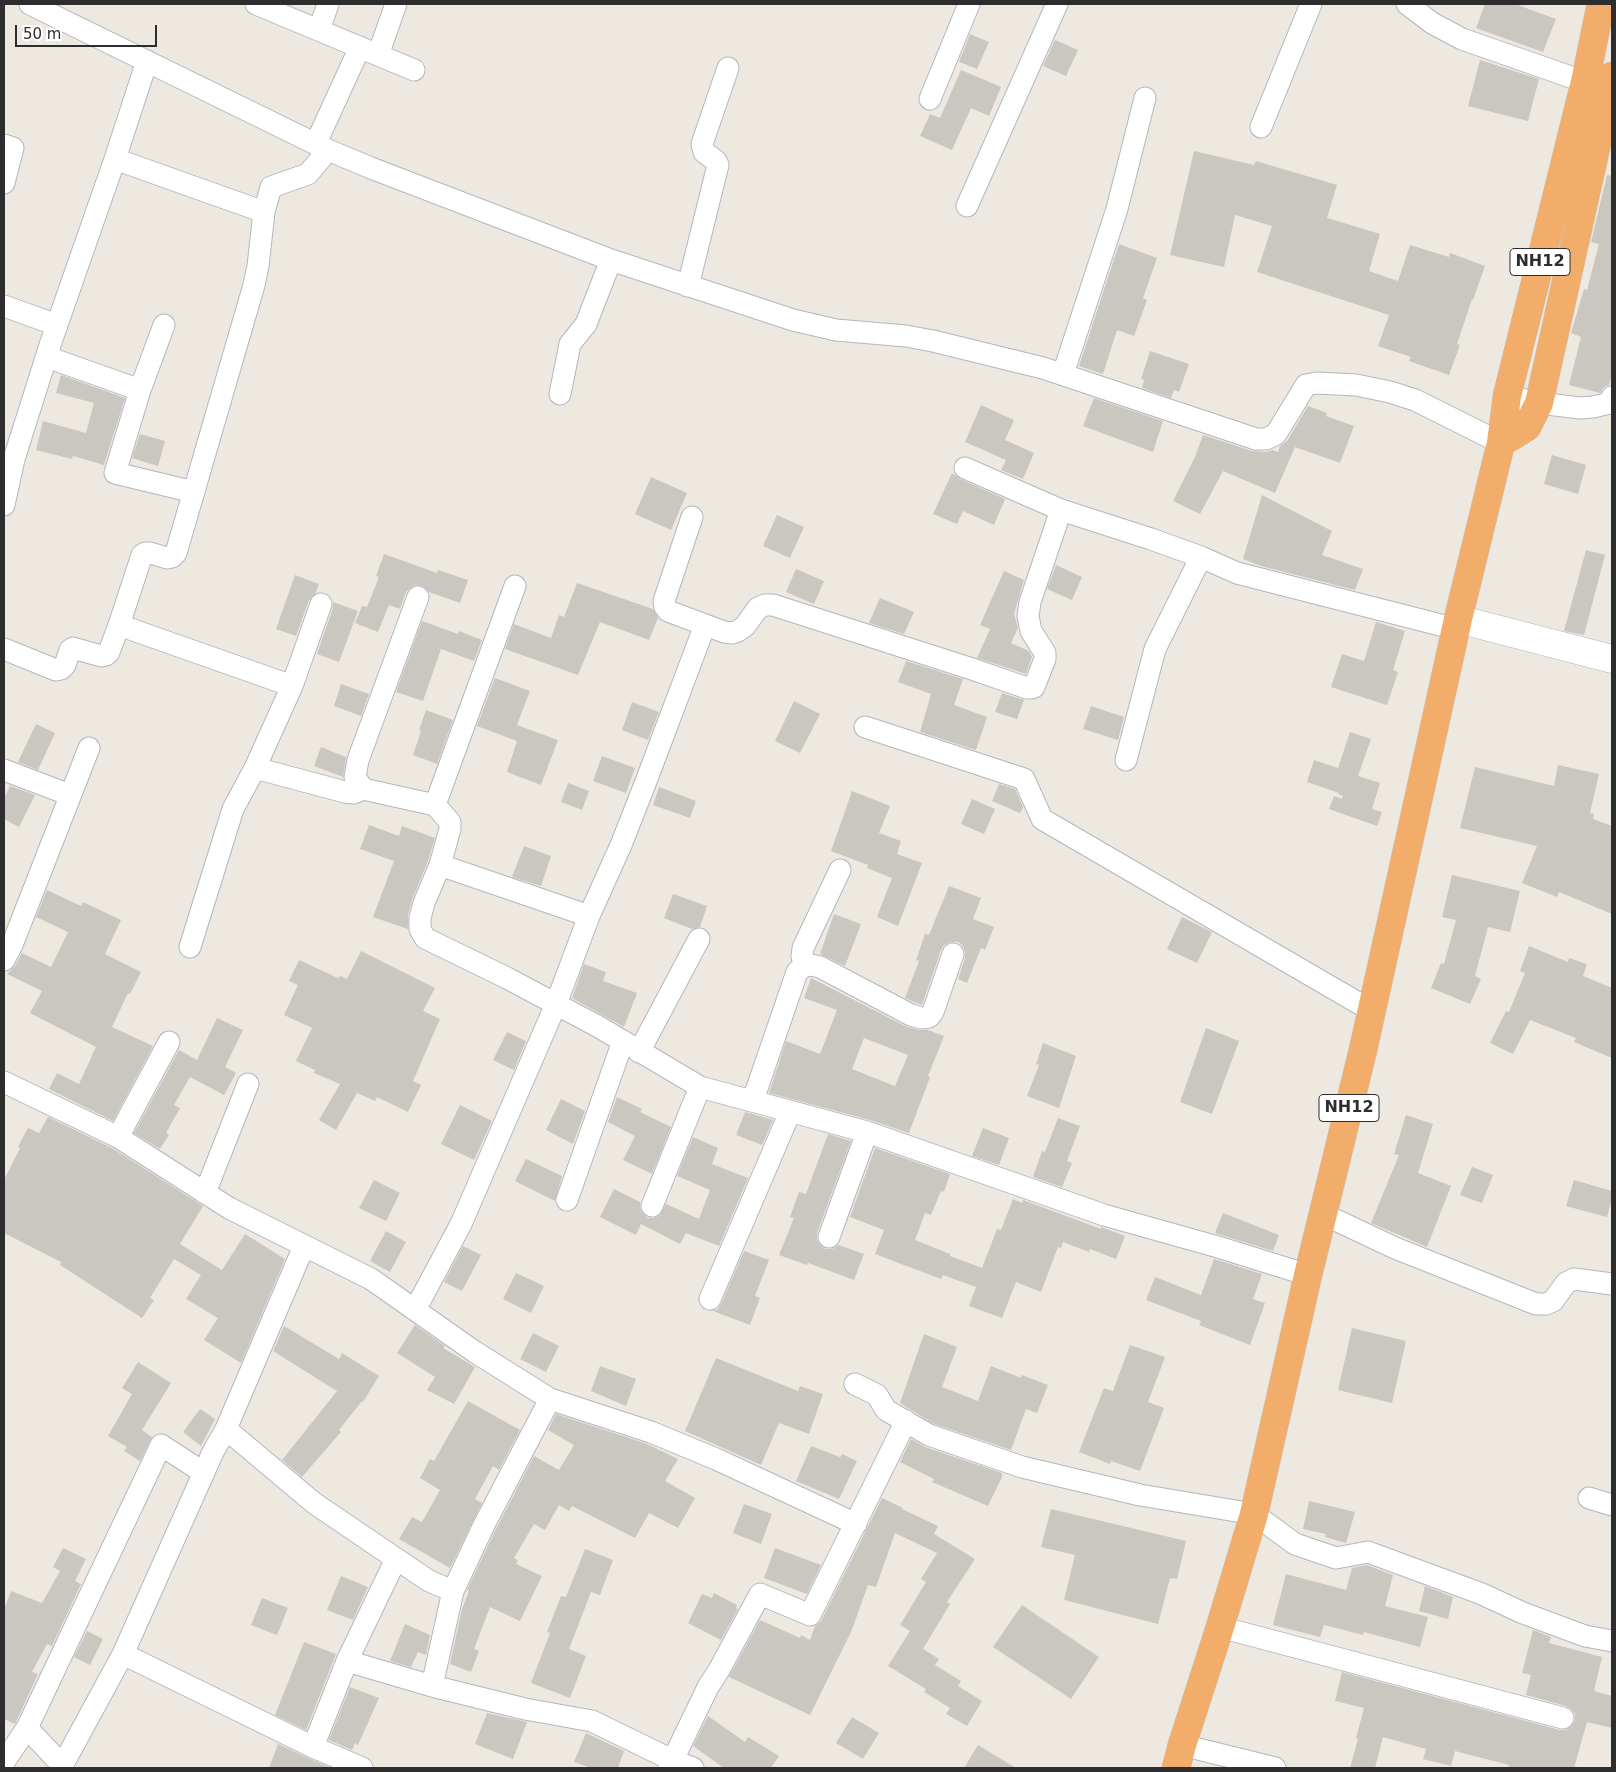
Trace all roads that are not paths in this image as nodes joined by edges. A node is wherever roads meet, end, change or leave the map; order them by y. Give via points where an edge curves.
1 (30, 4) edge
2 (256, 4) edge
3 (328, 4) edge
4 (396, 4) edge
5 (969, 4) edge
6 (1057, 4) edge
7 (1311, 4) edge
8 (1407, 4) edge
9 (1601, 4) edge
10 (318, 30) junction
11 (369, 51) junction
12 (147, 61) junction
13 (728, 68) dead end
14 (414, 70) dead end
15 (1612, 76) edge
16 (1585, 82) junction
17 (930, 98) dead end
18 (1145, 98) dead end
19 (1609, 103) edge
20 (1261, 127) dead end
21 (4, 144) edge
22 (322, 146) junction
23 (115, 159) junction
24 (4, 183) edge
25 (967, 206) dead end
26 (264, 212) junction
27 (611, 260) junction
28 (688, 286) junction
29 (4, 306) edge
30 (57, 325) junction
31 (164, 325) dead end
32 (47, 357) junction
33 (1064, 374) junction
34 (140, 390) junction
35 (560, 394) dead end
36 (1507, 396) junction
37 (1612, 397) edge
38 (1540, 403) junction
39 (13, 431) edge
40 (1501, 443) junction
41 (965, 468) dead end
42 (194, 492) junction
43 (4, 505) edge
44 (1061, 510) junction
45 (692, 517) dead end
46 (1201, 557) junction
47 (515, 586) dead end
48 (418, 597) dead end
49 (322, 604) dead end
50 (1457, 624) junction
51 (119, 625) junction
52 (705, 625) junction
53 (4, 649) edge
54 (1612, 659) edge
55 (292, 686) junction
56 (865, 727) dead end
57 (89, 748) dead end
58 (1126, 760) dead end
59 (254, 768) junction
60 (4, 770) edge
61 (363, 789) junction
62 (70, 795) junction
63 (435, 805) junction
64 (440, 865) junction
65 (840, 870) dead end
66 (589, 916) junction
67 (699, 939) dead end
68 (190, 947) dead end
69 (952, 954) dead end
70 (4, 960) edge
71 (804, 966) junction
72 (556, 1004) junction
73 (1372, 1010) junction
74 (169, 1042) dead end
75 (631, 1046) junction
76 (4, 1082) edge
77 (248, 1084) dead end
78 (700, 1087) junction
79 (752, 1100) junction
80 (790, 1112) junction
81 (867, 1132) junction
82 (118, 1137) junction
83 (205, 1193) junction
84 (567, 1200) dead end
85 (652, 1206) dead end
86 (1323, 1214) junction
87 (829, 1236) dead end
88 (304, 1246) junction
89 (1308, 1275) junction
90 (1612, 1284) edge
91 (710, 1299) dead end
92 (415, 1310) junction
93 (855, 1384) dead end
94 (550, 1399) junction
95 (906, 1421) junction
96 (226, 1429) junction
97 (204, 1473) junction
98 (1589, 1498) dead end
99 (1612, 1505) edge
100 (1254, 1514) junction
101 (856, 1524) junction
102 (396, 1559) junction
103 (453, 1591) junction
104 (1220, 1628) junction
105 (1612, 1641) edge
106 (123, 1654) junction
107 (347, 1661) junction
108 (432, 1686) junction
109 (1563, 1718) dead end
110 (27, 1728) junction
111 (313, 1747) junction
112 (1179, 1756) edge
113 (4, 1762) edge
114 (670, 1764) edge
115 (62, 1766) edge
116 (362, 1768) edge
117 (693, 1768) edge
118 (1275, 1768) edge

1 - 12 street
2 - 10 street
3 - 10 street
4 - 11 street
5 - 17 street
6 - 25 street
7 - 20 street
8 - 16 street via 1432,23 1462,39
9 - 16 highway, NH12
10 - 11 street
11 - 14 street
11 - 22 street
12 - 22 street
12 - 23 street
13 - 28 street via 702,144 704,152 716,161 718,171
15 - 19 highway
16 - 36 highway, NH12
18 - 33 street via 1117,209
19 - 38 highway
21 - 24 street via 14,148
22 - 26 street via 308,174 271,187
22 - 27 street
23 - 26 street
23 - 30 street
26 - 42 street via 258,266
27 - 28 street
27 - 35 street via 586,324 570,344
28 - 33 street via 810,325 933,341
29 - 30 street
30 - 32 street
31 - 34 street
32 - 34 street
32 - 39 street
33 - 40 street via 1256,438 1276,434 1306,385 1356,385 1415,400
34 - 42 street via 115,473
36 - 38 street
36 - 40 highway, NH12
37 - 38 street via 1610,403 1593,408
38 - 40 highway via 1527,427
39 - 43 street via 14,459
40 - 50 highway, NH12
41 - 44 street
42 - 51 street via 176,553 167,558 150,553 142,555
44 - 46 street
44 - 52 street via 1030,602 1031,631 1045,653 1031,688 772,605 758,608 745,626 732,633
45 - 52 street via 664,601 668,611
46 - 50 street via 1237,573
46 - 58 street via 1155,649
47 - 63 street
48 - 61 street via 356,768 355,777
49 - 55 street
50 - 54 street
50 - 73 highway, NH12
51 - 53 street via 106,655 73,648 61,669 56,670
51 - 55 street
52 - 66 street via 621,845
55 - 59 street
56 - 73 street via 1024,779 1042,819
57 - 62 street
59 - 61 street via 345,792
59 - 68 street via 232,809
60 - 62 street
61 - 63 street
62 - 70 street
63 - 64 street via 450,822
64 - 66 street
64 - 72 street via 420,918 425,938
65 - 71 street via 803,948
66 - 72 street
67 - 75 street
69 - 71 street via 933,1012 922,1018 820,967
71 - 79 street via 798,972
72 - 75 street
72 - 92 street via 461,1224
73 - 86 highway, NH12
74 - 82 street
75 - 78 street
75 - 84 street
76 - 82 street
77 - 83 street
78 - 79 street
78 - 85 street
79 - 80 street
80 - 81 street
80 - 91 street
81 - 87 street
81 - 89 street via 1104,1215
82 - 83 street
83 - 88 street
86 - 89 highway, NH12
86 - 90 street via 1395,1248 1536,1304 1553,1301 1566,1283 1574,1279
88 - 92 street via 371,1279
88 - 96 street
89 - 100 highway, NH12
92 - 94 street
93 - 95 street via 877,1395 886,1410
94 - 101 street via 651,1432
94 - 103 street
95 - 100 street via 929,1435 1022,1467 1140,1495
95 - 101 street
96 - 97 street
96 - 102 street via 314,1503
97 - 106 street
97 - 110 street via 161,1446
98 - 99 street
100 - 104 highway, NH12
100 - 105 street via 1295,1544 1336,1558 1368,1552 1585,1636
101 - 114 street via 810,1615 760,1594
102 - 103 street via 429,1581
102 - 107 street
103 - 108 street
104 - 109 street
104 - 112 highway, NH12
106 - 111 street
106 - 115 street
107 - 108 street
107 - 111 street
108 - 114 street via 525,1709 592,1721
110 - 113 street
110 - 115 street
111 - 116 street
112 - 118 street
114 - 117 street

